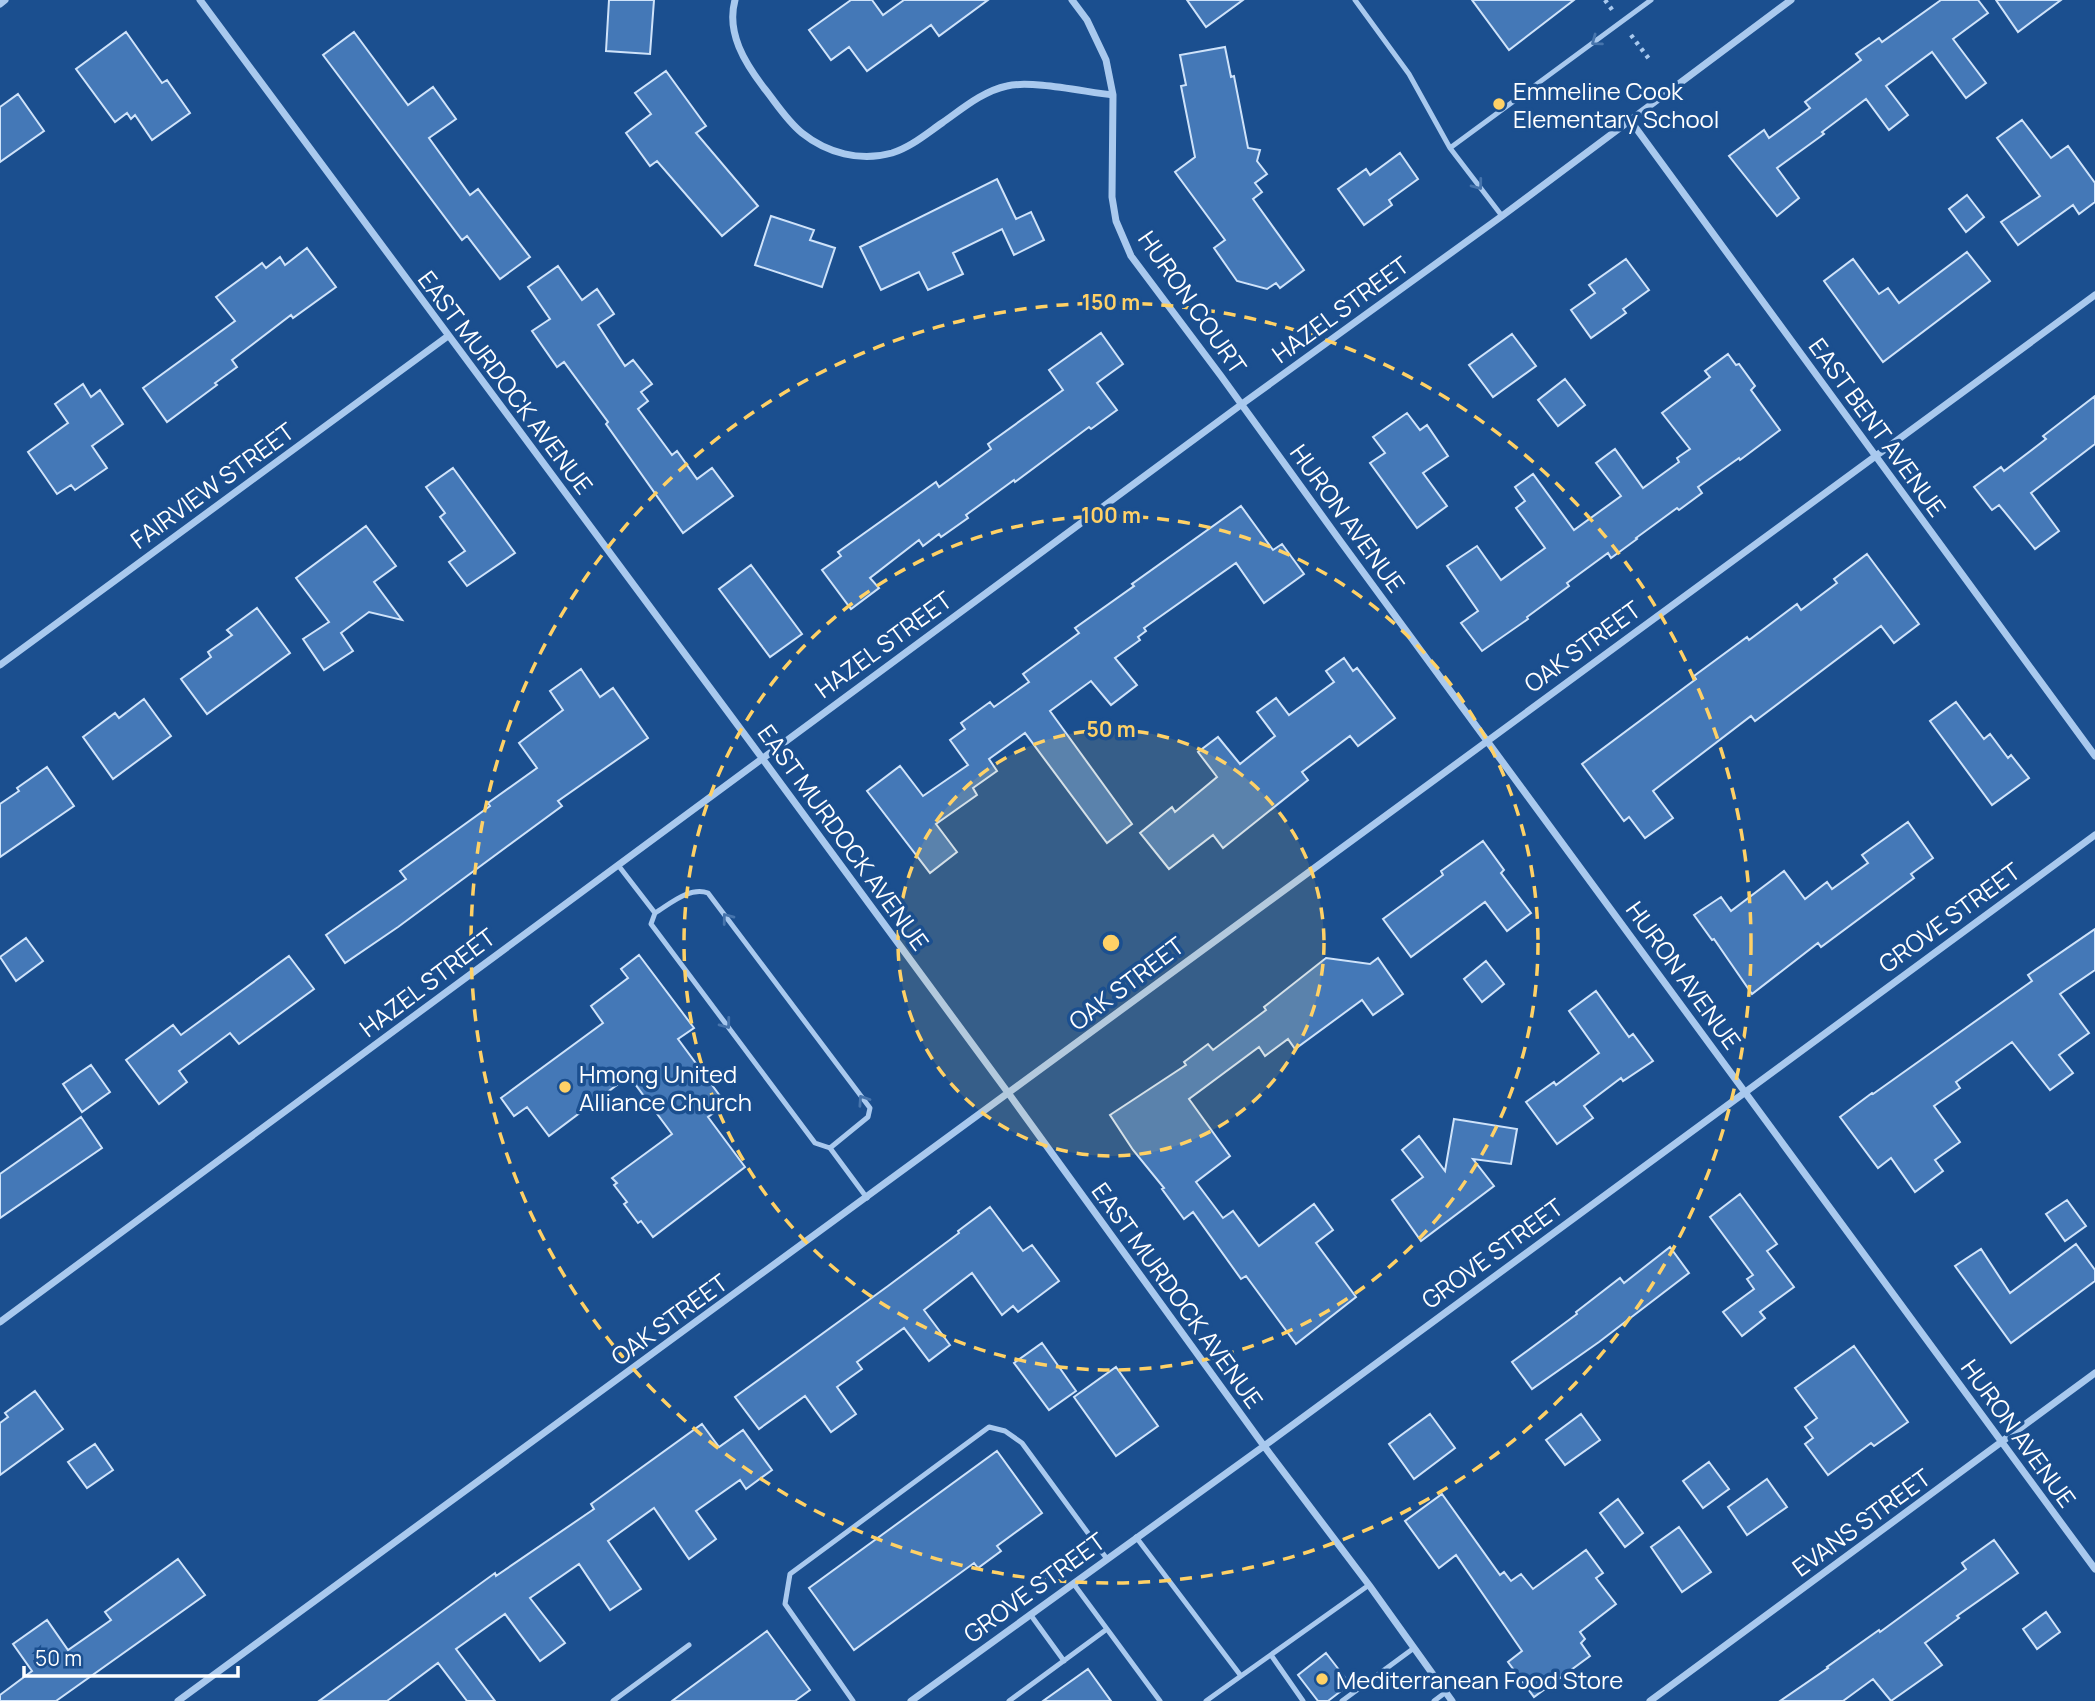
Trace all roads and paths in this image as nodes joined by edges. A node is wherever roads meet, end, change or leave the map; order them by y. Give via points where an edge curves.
1 (5, 0) edge
2 (200, 0) edge
3 (735, 0) edge
4 (1072, 0) edge
5 (1354, 0) edge
6 (1651, 0) edge
7 (1791, 0) edge
8 (0, 4) edge
9 (1113, 95) junction
10 (1630, 120) junction
11 (1450, 148) junction
12 (1502, 216) junction
13 (2095, 295) edge
14 (448, 336) junction
15 (1242, 404) junction
16 (1875, 456) junction
17 (0, 665) edge
18 (1487, 739) junction
19 (2095, 756) edge
20 (762, 758) junction
21 (2095, 835) edge
22 (618, 864) junction
23 (654, 913) junction
24 (1745, 1090) junction
25 (1009, 1094) junction
26 (830, 1148) junction
27 (867, 1198) junction
28 (0, 1322) edge
29 (2095, 1374) edge
30 (2002, 1442) junction
31 (1264, 1446) junction
32 (1136, 1537) junction
33 (1107, 1559) junction
34 (2095, 1569) edge
35 (1073, 1583) junction
36 (1368, 1585) junction
37 (1030, 1614) junction
38 (1107, 1629) junction
39 (689, 1645) dead end
40 (1413, 1648) junction
41 (1270, 1655) junction
42 (1064, 1661) junction
43 (1241, 1676) junction
44 (1446, 1692) junction
45 (178, 1701) edge
46 (613, 1701) edge
47 (853, 1701) edge
48 (911, 1701) edge
49 (1009, 1701) edge
50 (1160, 1701) edge
51 (1206, 1701) edge
52 (1303, 1701) edge
53 (1342, 1701) edge
54 (1434, 1701) edge
55 (1452, 1701) edge
56 (1650, 1701) edge

1 - 8 street
2 - 14 street, EAST MURDOCK AVENUE
3 - 9 street via 734,26 747,65 801,132 844,156 866,157 901,149 987,93 1008,85
4 - 9 street, HURON COURT via 1087,20 1105,60
5 - 11 lane via 1409,74
6 -> 11 lane
7 - 10 street, HAZEL STREET
9 - 15 street, HURON COURT via 1112,197 1123,239
10 - 12 street, HAZEL STREET
10 - 16 street, EAST BENT AVENUE
11 -> 12 lane
12 - 15 street, HAZEL STREET
13 - 16 street, OAK STREET
14 - 17 street, FAIRVIEW STREET
14 - 20 street, EAST MURDOCK AVENUE
15 - 18 street, HURON AVENUE
15 - 20 street, HAZEL STREET
16 - 18 street, OAK STREET
16 - 19 street, EAST BENT AVENUE
18 - 24 street, HURON AVENUE
18 - 25 street, OAK STREET
20 - 22 street, HAZEL STREET
20 - 25 street, EAST MURDOCK AVENUE
21 - 24 street, GROVE STREET
22 - 23 lane
22 - 28 street, HAZEL STREET
23 -> 26 lane via 651,924 659,935 815,1143
26 -> 23 lane via 868,1117 870,1108 708,893 692,892
24 - 30 street, HURON AVENUE
24 - 31 street, GROVE STREET
25 - 27 street, OAK STREET
25 - 31 street, EAST MURDOCK AVENUE
26 - 27 lane
27 - 45 street, OAK STREET
29 - 30 street, EVANS STREET
30 - 34 street, HURON AVENUE
30 - 56 street, EVANS STREET
31 - 32 street, GROVE STREET
31 - 36 street, EAST MURDOCK AVENUE
32 - 33 street, GROVE STREET
32 - 43 lane
33 - 35 street, GROVE STREET
33 - 47 lane via 1022,1443 989,1427 790,1574 785,1604
35 - 37 street, GROVE STREET
35 - 38 lane
36 - 40 street, EAST MURDOCK AVENUE
36 - 41 lane
37 - 42 lane
37 - 48 street, GROVE STREET
38 - 42 lane
38 - 50 lane
39 - 46 lane
40 - 44 street, EAST MURDOCK AVENUE
40 - 53 lane
41 - 43 lane
41 - 52 lane
42 - 49 lane
43 - 51 lane
44 - 54 lane
44 - 55 street, EAST MURDOCK AVENUE

